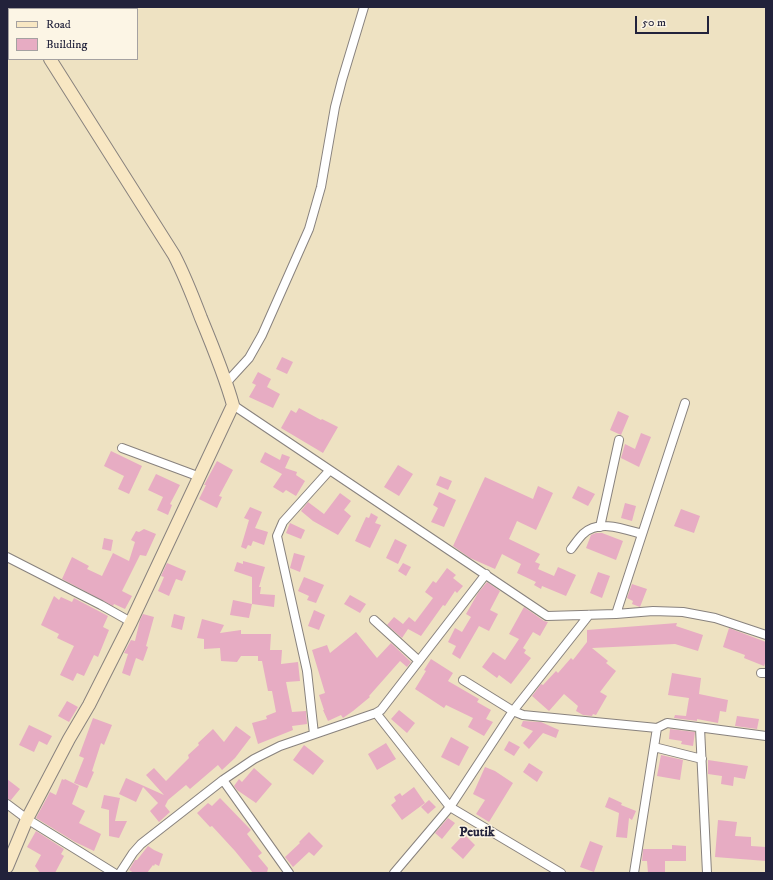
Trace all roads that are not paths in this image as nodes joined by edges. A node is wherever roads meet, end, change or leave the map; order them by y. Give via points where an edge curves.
1 (364, 7) edge
2 (51, 60) edge
3 (226, 382) junction
4 (685, 403) dead end
5 (233, 405) junction
6 (619, 440) dead end
7 (122, 448) dead end
8 (329, 470) junction
9 (200, 477) junction
10 (600, 527) junction
11 (642, 534) junction
12 (571, 549) dead end
13 (7, 557) edge
14 (486, 574) junction
15 (616, 614) junction
16 (589, 615) junction
17 (374, 620) dead end
18 (131, 622) junction
19 (766, 635) edge
20 (419, 661) junction
21 (463, 680) dead end
22 (513, 711) junction
23 (376, 713) junction
24 (657, 728) junction
25 (700, 728) junction
26 (314, 734) junction
27 (766, 736) edge
28 (654, 747) junction
29 (702, 758) junction
30 (222, 780) junction
31 (7, 804) edge
32 (450, 807) junction
33 (27, 820) junction
34 (7, 867) edge
35 (114, 873) edge
36 (120, 873) edge
37 (289, 873) edge
38 (394, 873) edge
39 (561, 873) edge
40 (634, 873) edge
41 (707, 873) edge

1 - 3 street via 340,87 320,188 309,229 262,335 249,358
2 - 3 street via 174,256 186,279
3 - 5 street
4 - 11 street
5 - 8 street
5 - 9 street
6 - 10 street
7 - 9 street
8 - 14 street
8 - 26 street via 283,522 277,536 307,671
9 - 18 street
10 - 11 street via 609,526
10 - 12 street via 583,534
11 - 15 street
13 - 18 street
14 - 16 street via 547,616
14 - 20 street
15 - 16 street
15 - 19 street via 683,612 715,618
16 - 22 street
17 - 20 street
18 - 33 street
20 - 23 street via 385,706
21 - 22 street
22 - 24 street via 523,715
22 - 32 street
23 - 26 street
23 - 32 street
24 - 25 street via 667,723
24 - 28 street
25 - 27 street
25 - 29 street
26 - 30 street via 266,752
28 - 29 street
28 - 40 street
29 - 41 street
30 - 36 street via 141,844
30 - 37 street
31 - 33 street
32 - 38 street
32 - 39 street
33 - 34 street
33 - 35 street

